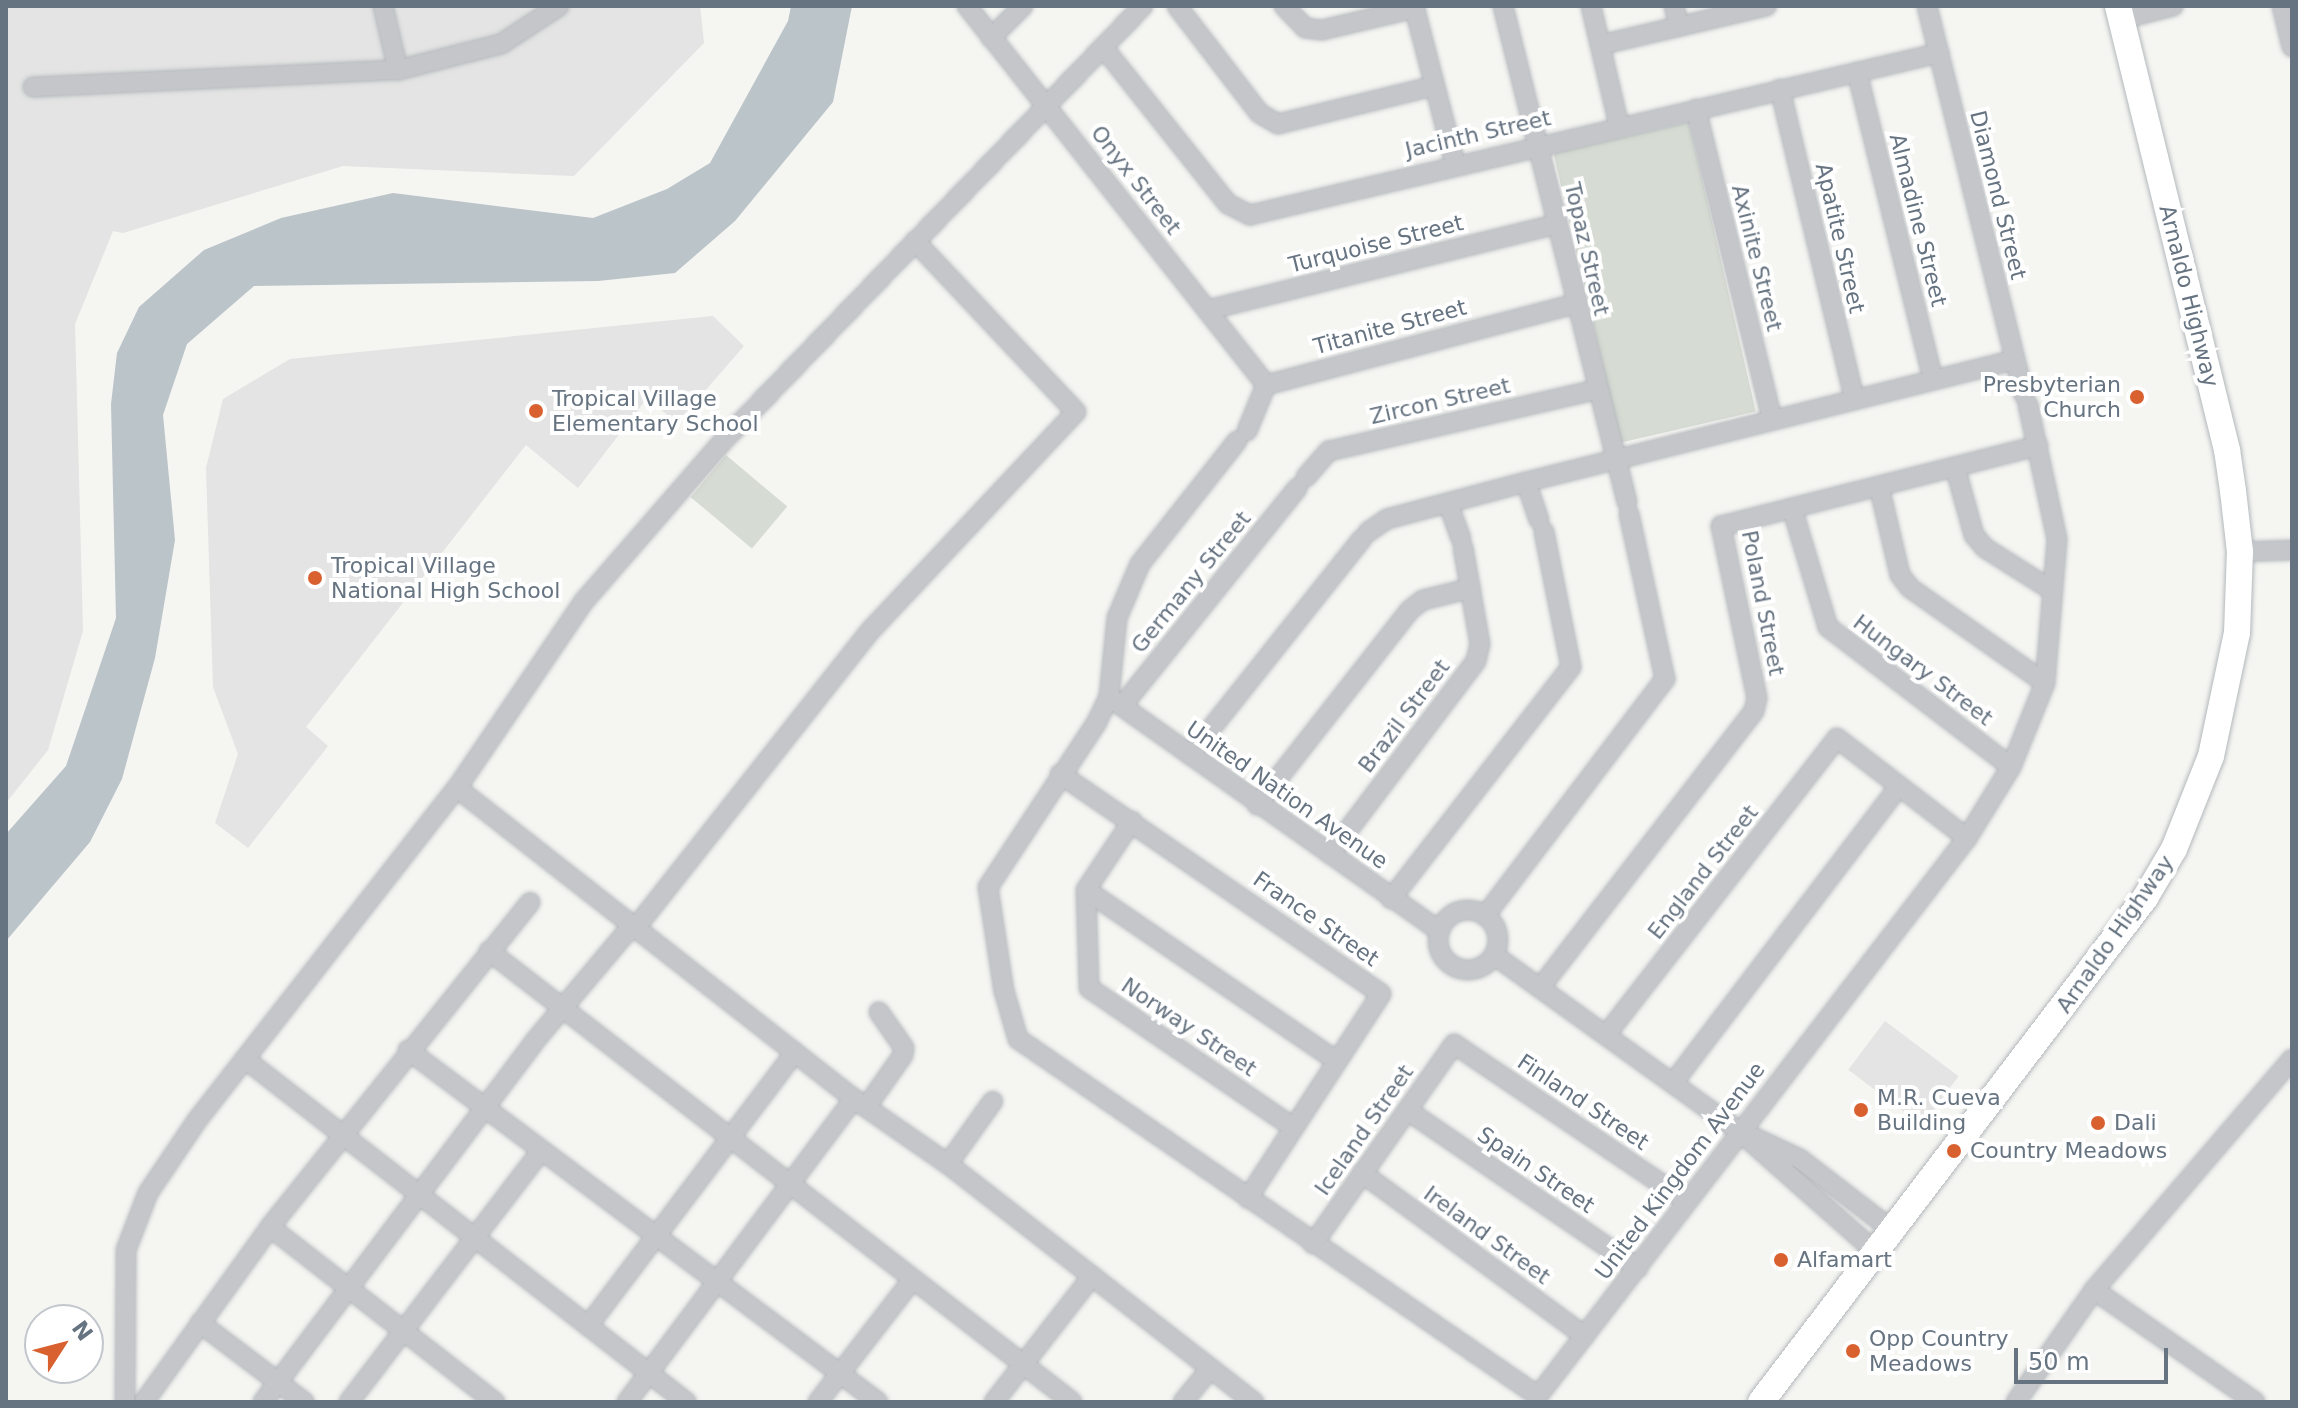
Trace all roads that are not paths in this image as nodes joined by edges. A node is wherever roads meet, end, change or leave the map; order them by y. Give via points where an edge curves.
1 (383, 6) edge
2 (559, 6) edge
3 (967, 6) edge
4 (1023, 6) edge
5 (1143, 6) edge
6 (1177, 6) edge
7 (1284, 6) edge
8 (1503, 6) edge
9 (1591, 6) edge
10 (1674, 6) edge
11 (1763, 6) edge
12 (1927, 6) edge
13 (2173, 6) edge
14 (2282, 6) edge
15 (1415, 7) edge
16 (2120, 12) edge
17 (1679, 26) junction
18 (991, 38) junction
19 (1600, 45) junction
20 (1103, 47) junction
21 (2292, 47) edge
22 (1939, 53) junction
23 (398, 70) junction
24 (1857, 72) junction
25 (1434, 86) junction
26 (33, 87) dead end
27 (1780, 89) junction
28 (1047, 105) junction
29 (1696, 109) junction
30 (1619, 125) junction
31 (1537, 145) junction
32 (1455, 163) junction
33 (1557, 224) junction
34 (915, 241) junction
35 (1574, 304) junction
36 (1207, 310) junction
37 (2014, 360) junction
38 (1933, 380) junction
39 (1266, 385) junction
40 (1596, 390) junction
41 (1854, 398) junction
42 (2026, 400) joint
43 (1772, 419) junction
44 (2038, 446) junction
45 (1614, 459) junction
46 (1955, 467) junction
47 (1526, 482) junction
48 (1301, 483) joint
49 (1879, 486) junction
50 (1448, 503) junction
51 (1792, 508) junction
52 (2292, 550) edge
53 (2240, 552) junction
54 (1471, 588) junction
55 (2053, 591) junction
56 (2045, 683) junction
57 (1115, 702) junction
58 (1190, 755) junction
59 (2011, 767) junction
60 (1060, 774) junction
61 (1899, 786) junction
62 (457, 788) junction
63 (1257, 805) junction
64 (1132, 821) junction
65 (1967, 838) junction
66 (1330, 854) junction
67 (1086, 890) junction
68 (1391, 899) junction
69 (530, 902) dead end
70 (1485, 916) junction
71 (637, 926) junction
72 (1439, 931) junction
73 (489, 951) junction
74 (1494, 955) junction
75 (1540, 988) junction
76 (563, 1009) junction
77 (879, 1012) dead end
78 (1606, 1035) junction
79 (1018, 1039) joint
80 (1454, 1044) joint
81 (408, 1050) junction
82 (795, 1052) junction
83 (245, 1059) junction
84 (2292, 1059) edge
85 (1335, 1060) junction
86 (1673, 1083) junction
87 (993, 1101) dead end
88 (861, 1103) junction
89 (485, 1107) junction
90 (1407, 1110) junction
91 (1293, 1127) junction
92 (1739, 1131) junction
93 (341, 1136) junction
94 (730, 1138) junction
95 (542, 1150) junction
96 (948, 1164) junction
97 (1362, 1173) junction
98 (790, 1184) junction
99 (416, 1194) junction
100 (1248, 1198) junction
101 (1685, 1200) junction
102 (270, 1227) junction
103 (1893, 1231) junction
104 (657, 1236) junction
105 (475, 1239) junction
106 (1313, 1244) junction
107 (1876, 1252) junction
108 (1638, 1268) junction
109 (1092, 1276) junction
110 (913, 1279) junction
111 (718, 1283) junction
112 (347, 1287) junction
113 (2094, 1290) junction
114 (200, 1323) junction
115 (588, 1326) junction
116 (403, 1329) junction
117 (1585, 1336) junction
118 (1023, 1364) junction
119 (1210, 1369) junction
120 (649, 1374) junction
121 (840, 1374) junction
122 (278, 1382) junction
123 (125, 1402) edge
124 (144, 1402) edge
125 (263, 1402) edge
126 (304, 1402) edge
127 (349, 1402) edge
128 (495, 1402) edge
129 (627, 1402) edge
130 (686, 1402) edge
131 (818, 1402) edge
132 (878, 1402) edge
133 (994, 1402) edge
134 (1072, 1402) edge
135 (1183, 1402) edge
136 (1254, 1402) edge
137 (1761, 1402) edge
138 (2016, 1402) edge
139 (2255, 1402) edge

1 - 23 street
2 - 23 street via 501,44
3 - 18 street, Onyx Street
4 - 18 street
5 - 20 street
6 - 25 street via 1259,113 1278,124
7 - 15 street via 1305,28 1322,30
8 - 31 street, Topaz Street
9 - 19 street
10 - 17 street
11 - 17 street
12 - 22 street, Diamond Street
13 - 16 street
14 - 21 street
15 - 25 street
16 - 53 main road, Arnaldo Highway via 2227,450
17 - 19 street
18 - 28 street, Onyx Street
19 - 30 street
20 - 28 street
20 - 32 street, Jacinth Street via 1238,213 1262,214
22 - 24 street, Jacinth Street
22 - 37 street, Diamond Street
23 - 26 street
24 - 27 street, Jacinth Street
24 - 38 street, Almadine Street
25 - 32 street
27 - 29 street, Jacinth Street
27 - 41 street, Apatite Street
28 - 34 street
28 - 36 street, Onyx Street
29 - 30 street, Jacinth Street
29 - 43 street, Axinite Street
30 - 31 street, Jacinth Street
31 - 32 street, Jacinth Street
31 - 33 street, Topaz Street
33 - 35 street, Topaz Street
33 - 36 street, Turquoise Street
34 - 62 street via 724,440 585,600
34 - 71 street via 1076,412 871,630
35 - 39 street, Titanite Street
35 - 40 street, Topaz Street
36 - 39 street, Onyx Street
37 - 38 street
37 - 42 street, Diamond Street
38 - 41 street
39 - 57 street via 1242,436 1140,564 1125,592
40 - 45 street, Topaz Street
40 - 48 street, Zircon Street via 1329,451
41 - 43 street
42 - 44 street, United Kingdom Avenue
43 - 45 street
44 - 46 street, Poland Street
44 - 55 street, United Kingdom Avenue via 2057,539
45 - 47 street
45 - 70 street, Topaz Street via 1665,679
46 - 49 street, Poland Street
46 - 55 street via 1974,535 1985,548
47 - 50 street
47 - 68 street via 1542,526 1571,667
48 - 57 street, Germany Street
49 - 51 street, Poland Street
49 - 56 street via 1900,575 1910,588
50 - 54 street, Brazil Street
50 - 58 street via 1387,519 1365,536
51 - 59 street, Hungary Street via 1828,627
51 - 75 street, Poland Street via 1721,526 1757,698 1754,711
52 - 53 street
53 - 103 main road, Arnaldo Highway via 2237,633 2211,756 2174,849 2096,967
54 - 63 street via 1423,600 1410,610
54 - 66 street, Brazil Street via 1480,644 1476,661
55 - 56 street, United Kingdom Avenue
56 - 59 street, United Kingdom Avenue
57 - 58 street, United Nation Avenue
57 - 60 street, Germany Street
58 - 63 street, United Nation Avenue
59 - 65 street, United Kingdom Avenue
60 - 64 street, France Street
60 - 79 street, Germany Street via 988,887 1004,991
61 - 65 street
61 - 78 street, England Street via 1837,738
61 - 86 street
62 - 71 street
62 - 83 street
63 - 66 street, United Nation Avenue
64 - 67 street
64 - 85 street, France Street via 1381,994
65 - 92 street, United Kingdom Avenue
66 - 68 street, United Nation Avenue
67 - 85 street
67 - 91 street, Norway Street via 1089,988
68 - 72 street, United Nation Avenue
69 - 73 street
70 - 72 street via 1458,911
70 - 74 street via 1496,930
71 - 76 street
71 - 82 street
72 - 74 street via 1439,950 1451,965 1480,968
73 - 76 street
73 - 81 street
74 - 75 street
75 - 78 street
76 - 89 street
76 - 94 street
77 - 88 street via 904,1048 903,1055
78 - 86 street
79 - 100 street, United Kingdom Avenue
80 - 90 street, Iceland Street
80 - 101 street, Finland Street
81 - 89 street
81 - 93 street
82 - 88 street
82 - 94 street
83 - 93 street
83 - 123 street via 198,1119 137,1216 123,1268
84 - 113 street
85 - 91 street, France Street
86 - 92 street
87 - 96 street
88 - 96 street
88 - 98 street
89 - 95 street
89 - 99 street
90 - 97 street, Iceland Street
90 - 108 street, Spain Street
91 - 100 street, France Street
92 - 101 street, United Kingdom Avenue
92 - 103 street via 1800,1159
92 - 107 street
93 - 99 street
93 - 102 street
94 - 98 street
94 - 104 street
95 - 104 street
95 - 105 street
96 - 109 street
97 - 106 street, Iceland Street
97 - 117 street, Ireland Street
98 - 110 street
98 - 111 street
99 - 105 street
99 - 112 street
100 - 106 street, United Kingdom Avenue
101 - 108 street, United Kingdom Avenue
102 - 112 street
102 - 114 street
103 - 107 main road, Arnaldo Highway
104 - 111 street
104 - 115 street
105 - 115 street
105 - 116 street
106 - 117 street, United Kingdom Avenue via 1538,1396
107 - 137 main road, Arnaldo Highway
108 - 117 street, United Kingdom Avenue
109 - 118 street
109 - 119 street
110 - 118 street
110 - 121 street
111 - 120 street
111 - 121 street
112 - 116 street
112 - 122 street
113 - 138 street
113 - 139 street
114 - 122 street
114 - 124 street
115 - 120 street
116 - 127 street
116 - 128 street
118 - 133 street
118 - 134 street
119 - 135 street
119 - 136 street
120 - 129 street
120 - 130 street
121 - 131 street
121 - 132 street
122 - 125 street
122 - 126 street

